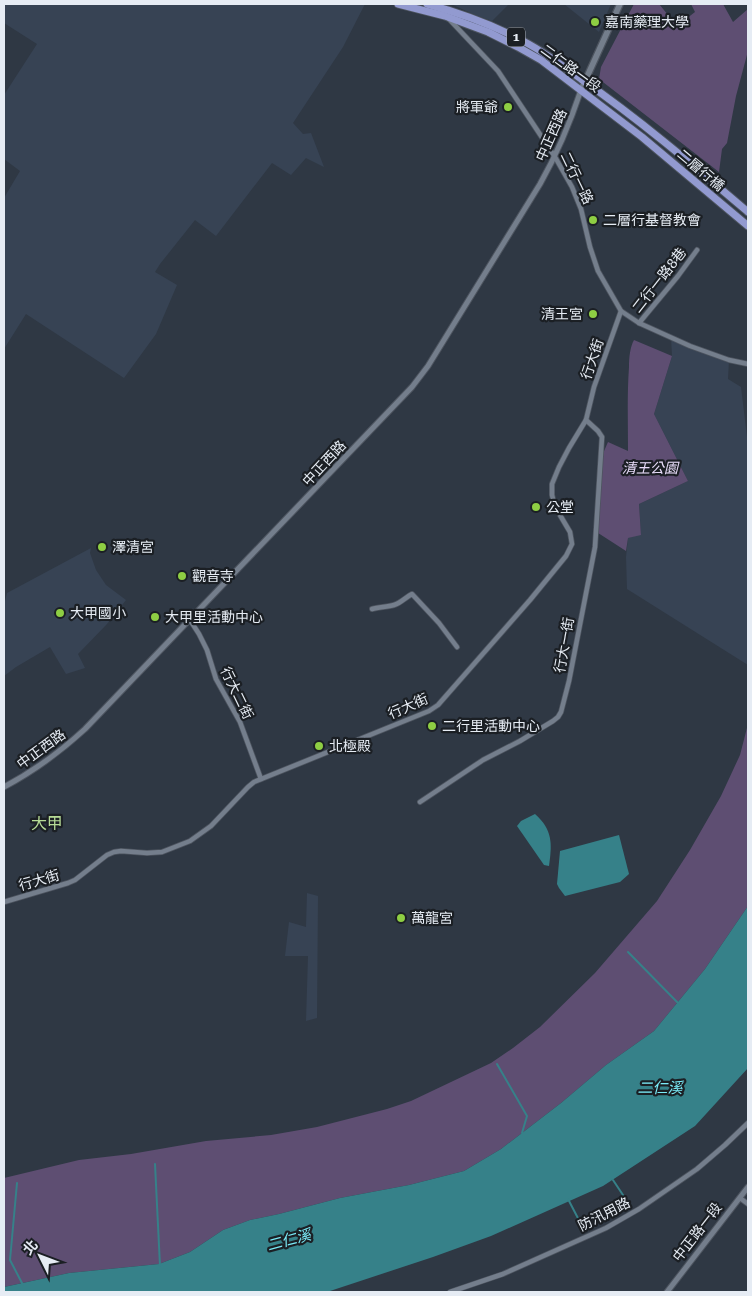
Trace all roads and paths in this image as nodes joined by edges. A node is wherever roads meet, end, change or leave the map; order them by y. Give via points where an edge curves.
1 (398, 4) edge
2 (428, 4) edge
3 (620, 4) edge
4 (439, 7) junction
5 (445, 16) junction
6 (585, 82) junction
7 (582, 90) junction
8 (668, 145) joint
9 (662, 153) joint
10 (555, 156) junction
11 (748, 212) edge
12 (748, 226) edge
13 (697, 250) dead end
14 (621, 311) junction
15 (639, 323) junction
16 (748, 364) edge
17 (586, 420) junction
18 (372, 609) dead end
19 (190, 620) junction
20 (456, 647) dead end
21 (261, 779) junction
22 (4, 787) edge
23 (420, 802) dead end
24 (4, 902) edge
25 (748, 1123) edge
26 (748, 1186) edge
27 (740, 1198) junction
28 (748, 1204) edge
29 (450, 1292) edge
30 (666, 1292) edge

1 - 5 main road, 二仁路一段 / 1
2 - 4 main road, 二仁路一段 / 1
3 - 6 main road
4 - 5 street, 二行一路
4 - 6 main road, 二仁路一段 / 1 via 523,40
5 - 7 main road, 二仁路一段 / 1 via 518,46
5 - 10 street, 二行一路 via 498,71
6 - 7 main road
6 - 8 main road, 二仁路一段 / 1
7 - 9 main road, 二仁路一段 / 1
7 - 10 street, 中正西路
8 - 11 main road, 二層行橋 / 1
9 - 12 main road, 二層行橋 / 1
10 - 14 street, 二行一路 via 581,209 598,271
10 - 19 street, 中正西路 via 421,375
13 - 15 street, 二行一路8巷
14 - 15 street, 二行一路
14 - 17 street, 行大街
15 - 16 street, 二行一路 via 690,346
17 - 21 street, 行大街 via 552,484 556,510 570,532 572,544 566,556 438,705
17 - 23 street, 行大一街 via 602,437 595,547 561,712 553,721 483,760
18 - 20 street via 392,606 412,594
19 - 21 street, 行大二街 via 207,650 216,679 240,722
19 - 22 street, 中正西路 via 72,741 40,766
21 - 24 street, 行大街 via 251,784 216,821 190,841 162,852 114,852 75,880
25 - 29 street, 防汛用路 via 697,1169 606,1228 503,1274
26 - 27 street, 中正路一段
27 - 28 street
27 - 30 street, 中正路一段

